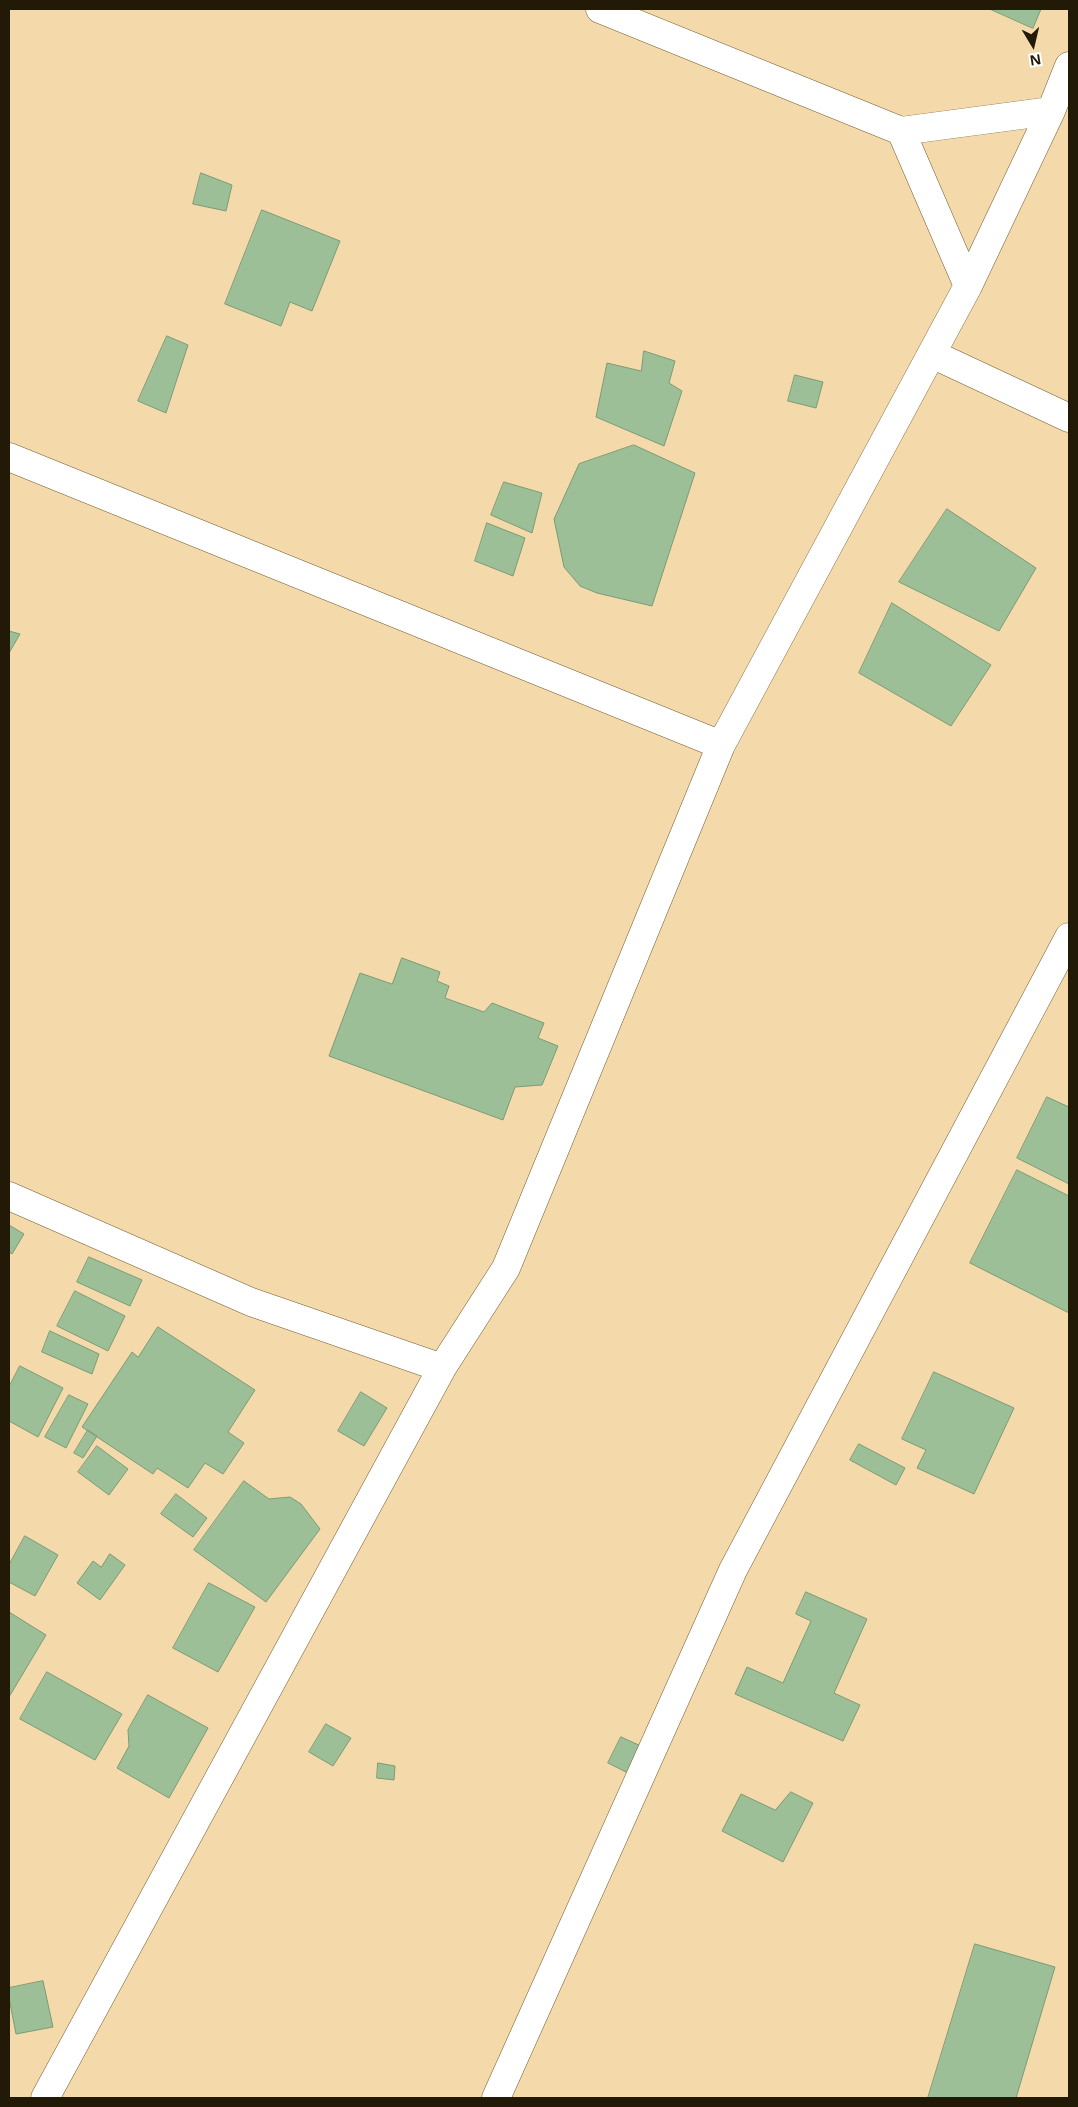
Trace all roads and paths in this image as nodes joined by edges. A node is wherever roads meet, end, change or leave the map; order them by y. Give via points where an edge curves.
1 (600, 9) edge
2 (1069, 66) edge
3 (1051, 111) junction
4 (901, 131) junction
5 (968, 286) junction
6 (932, 354) junction
7 (1069, 418) edge
8 (9, 457) edge
9 (721, 745) junction
10 (1069, 937) edge
11 (9, 1196) edge
12 (442, 1368) junction
13 (46, 2098) edge
14 (496, 2098) edge

1 - 4 street
2 - 3 street
3 - 4 street
3 - 5 street
4 - 5 street
5 - 6 street
6 - 7 street
6 - 9 street
8 - 9 street
9 - 12 street via 506,1268
10 - 14 street via 733,1570
11 - 12 street via 251,1302
12 - 13 street

